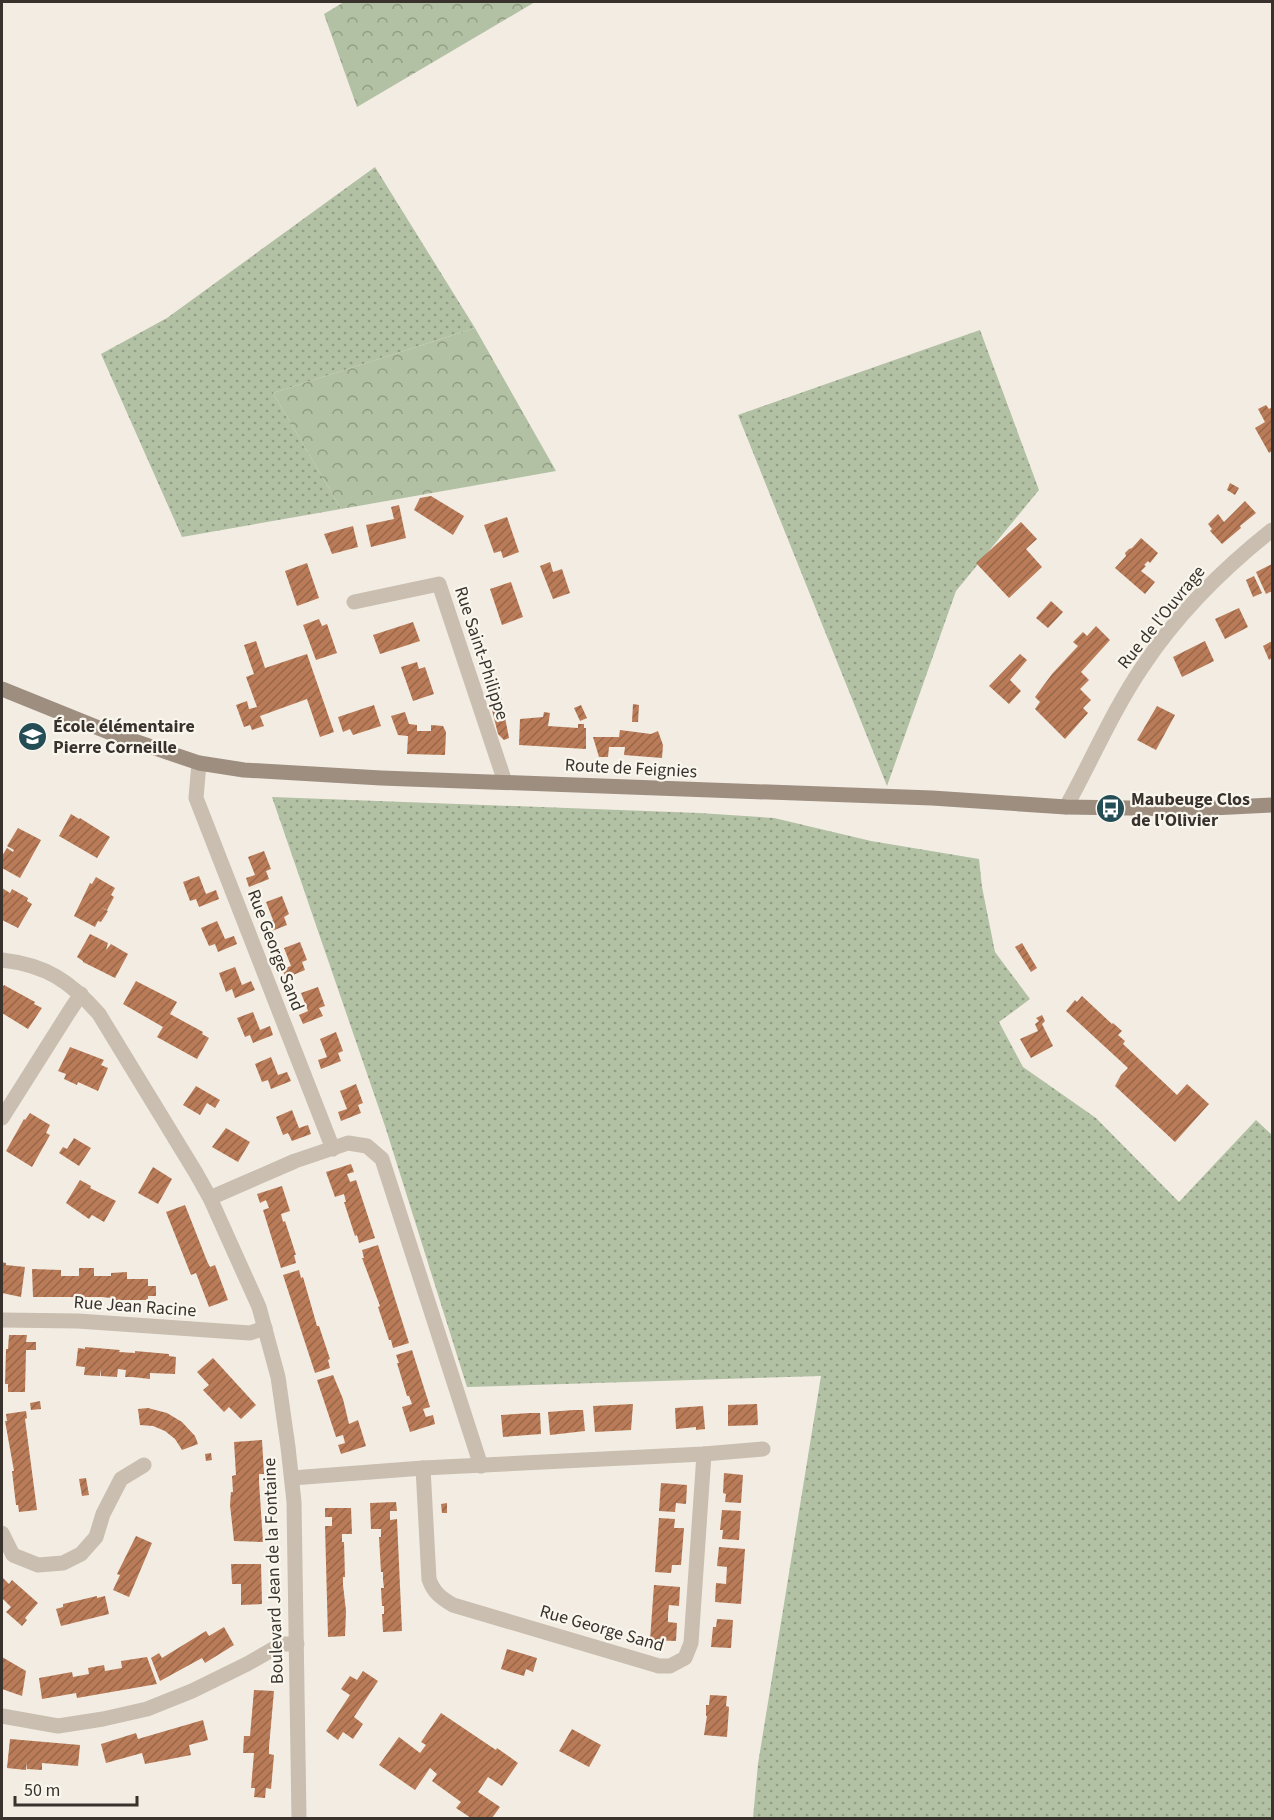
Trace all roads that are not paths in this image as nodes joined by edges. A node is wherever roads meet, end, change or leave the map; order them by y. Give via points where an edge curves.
1 (1272, 530) edge
2 (354, 602) dead end
3 (2, 689) edge
4 (199, 763) junction
5 (505, 782) junction
6 (1272, 805) edge
7 (1066, 807) junction
8 (2, 960) edge
9 (81, 994) junction
10 (2, 1118) edge
11 (333, 1149) junction
12 (210, 1198) junction
13 (2, 1320) edge
14 (265, 1328) junction
15 (763, 1449) dead end
16 (704, 1454) junction
17 (144, 1465) dead end
18 (481, 1466) junction
19 (423, 1468) junction
20 (292, 1478) junction
21 (2, 1533) edge
22 (297, 1644) junction
23 (2, 1716) edge
24 (299, 1818) edge

1 - 7 street, Rue de l'Ouvrage via 1220,575 1143,665
2 - 5 street, Rue Saint-Philippe via 439,584
3 - 4 street, Route de Feignies
4 - 5 street, Route de Feignies via 256,771
4 - 11 street, Rue George Sand via 196,798
5 - 7 street, Route de Feignies via 932,798
6 - 7 street, Route de Feignies via 1192,809
8 - 9 street, Boulevard Jean de la Fontaine via 46,970
9 - 10 street
9 - 12 street, Boulevard Jean de la Fontaine via 111,1032
11 - 12 street
11 - 18 street via 348,1143 367,1146 382,1159
12 - 14 street, Boulevard Jean de la Fontaine
13 - 14 street, Rue Jean Racine via 78,1321 250,1334
14 - 20 street, Boulevard Jean de la Fontaine via 278,1377
15 - 16 street
16 - 18 street
16 - 19 street, Rue George Sand via 691,1642 684,1658 670,1666 453,1605 440,1597 429,1579
17 - 21 street via 121,1479 96,1537 81,1554 63,1563 38,1565 13,1555
18 - 19 street
19 - 20 street
20 - 22 street, Boulevard Jean de la Fontaine
22 - 23 street via 282,1644 192,1691 147,1709 58,1726
22 - 24 street, Boulevard Jean de la Fontaine

